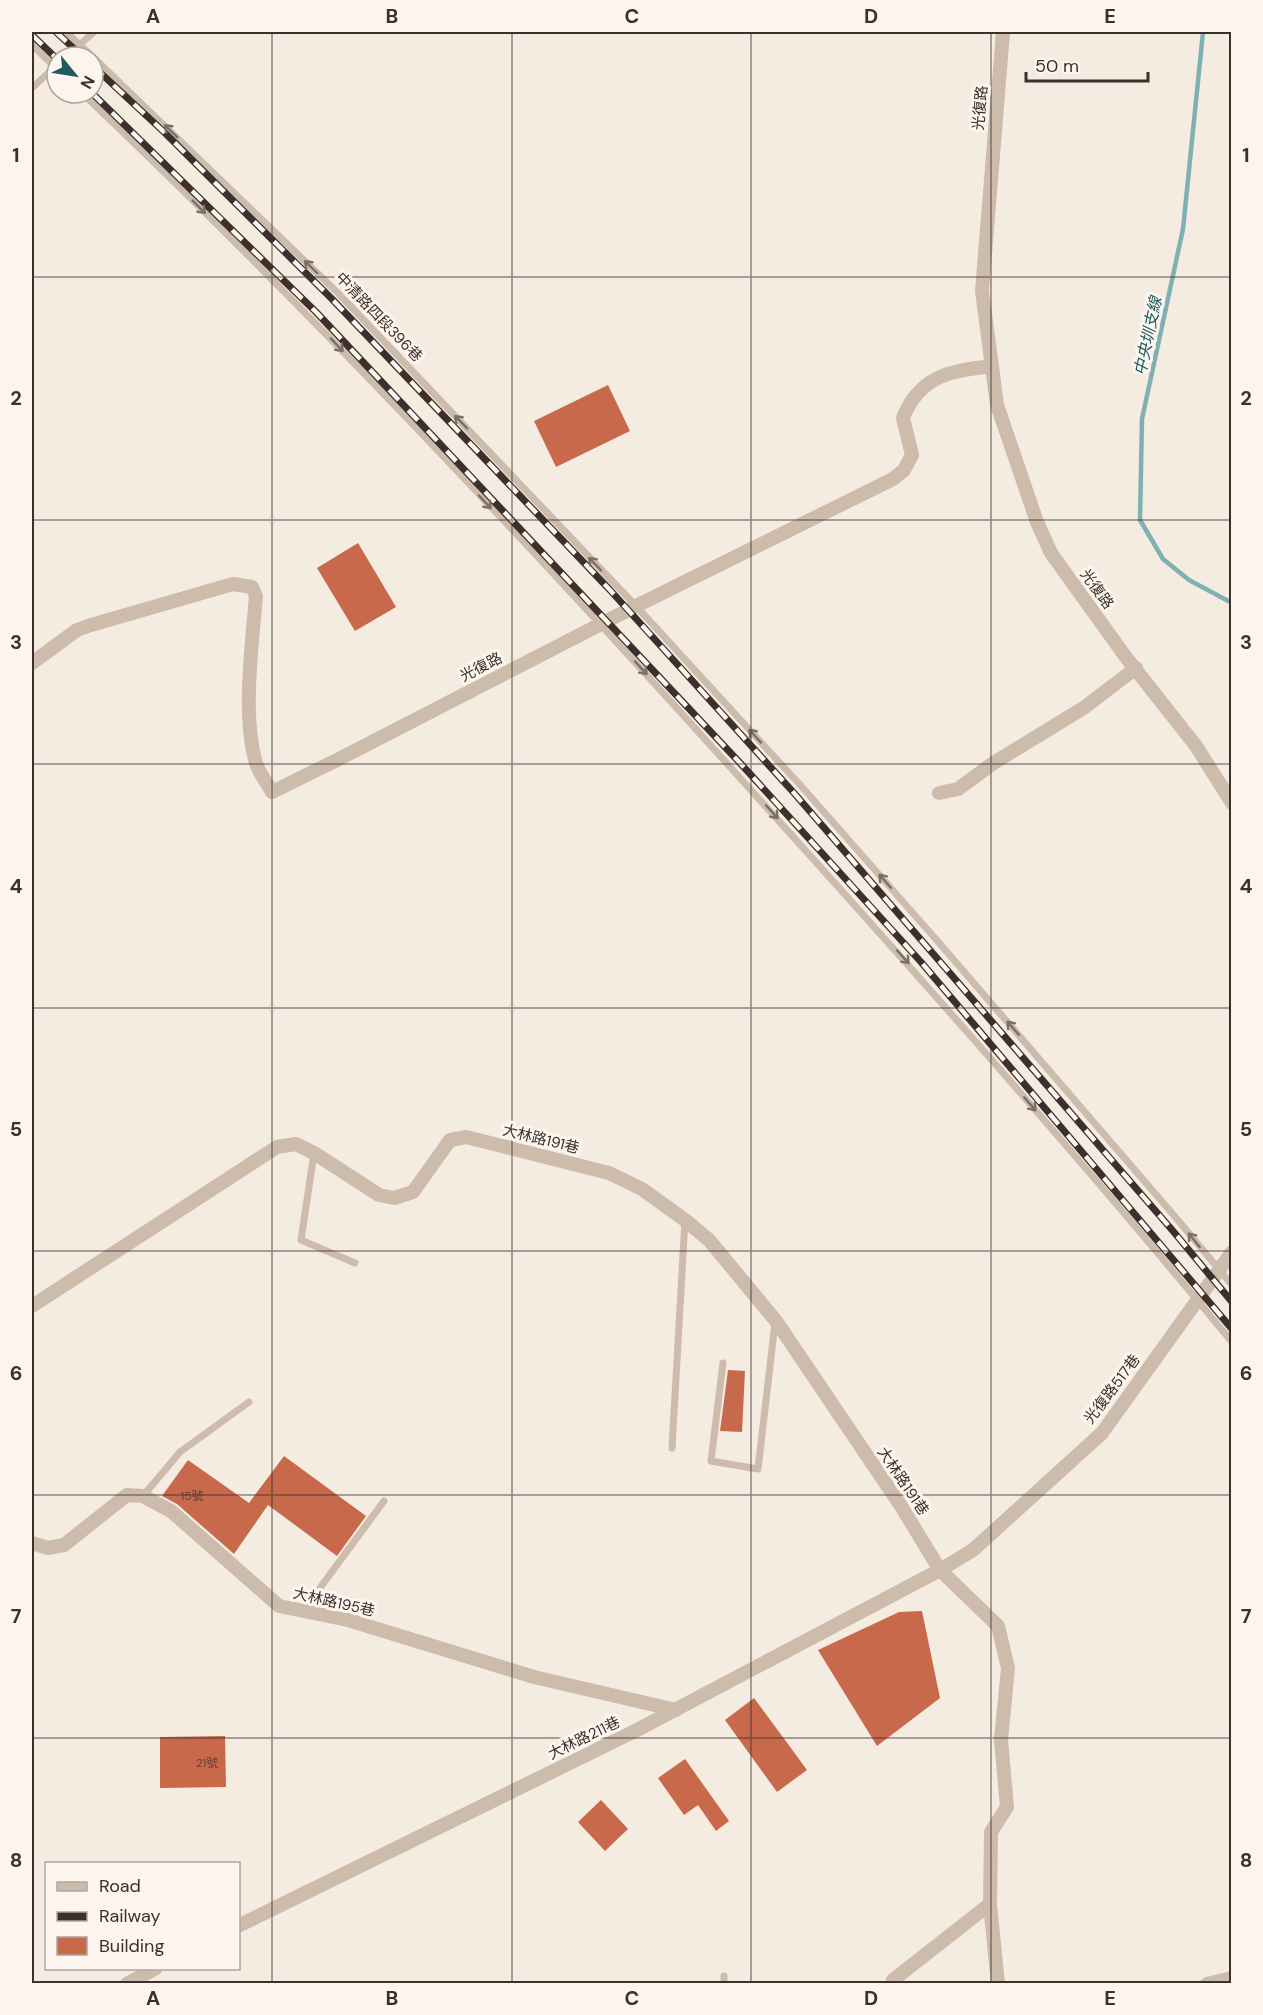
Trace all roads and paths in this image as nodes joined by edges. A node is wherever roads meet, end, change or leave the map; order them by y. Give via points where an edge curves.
1 (66, 32) edge
2 (94, 32) edge
3 (1003, 32) edge
4 (32, 45) edge
5 (80, 45) joint
6 (45, 57) edge
7 (105, 69) edge
8 (45, 77) edge
9 (32, 88) edge
10 (95, 105) edge
11 (992, 366) junction
12 (636, 606) junction
13 (601, 624) junction
14 (32, 663) edge
15 (1136, 668) junction
16 (939, 793) dead end
17 (1232, 803) edge
18 (314, 1153) junction
19 (685, 1220) junction
20 (1232, 1252) edge
21 (355, 1263) dead end
22 (1219, 1270) junction
23 (1232, 1285) edge
24 (1197, 1300) junction
25 (32, 1306) edge
26 (776, 1321) junction
27 (1232, 1342) edge
28 (723, 1363) dead end
29 (249, 1402) dead end
30 (672, 1448) dead end
31 (143, 1496) junction
32 (384, 1500) dead end
33 (32, 1543) edge
34 (940, 1569) junction
35 (303, 1611) junction
36 (676, 1710) junction
37 (990, 1904) junction
38 (240, 1925) edge
39 (152, 1970) edge
40 (1232, 1978) edge
41 (127, 1983) edge
42 (894, 1983) edge
43 (998, 1983) edge
44 (1207, 1983) edge

1 - 5 lane, 中清路四段396巷
2 - 5 lane
3 - 11 street, 光復路 via 982,291
4 - 6 lane
12 -> 7 lane, 中清路四段396巷 via 338,293
8 - 9 lane
10 -> 13 lane via 310,317
11 - 12 street, 光復路 via 935,378 914,396 903,418 912,455 904,470 893,479
11 - 15 street, 光復路 via 997,405 1051,553
12 - 13 street, 光復路
22 -> 12 lane, 中清路四段396巷 via 833,822
13 - 14 street, 光復路 via 272,792 257,765 250,733 256,596 252,587 232,584 77,630
13 -> 24 lane via 914,969
15 - 16 street via 1085,707 958,789
15 - 17 street, 光復路 via 1196,746
18 - 19 street, 大林路191巷 via 379,1195 394,1198 413,1192 450,1140 466,1137 609,1173 642,1189
18 - 21 lane via 301,1240
18 - 25 street, 大林路191巷 via 296,1144 277,1147
19 - 26 street, 大林路191巷 via 709,1240
19 - 30 lane
20 - 22 street, 光復路517巷
22 - 23 lane, 中清路四段396巷
22 - 24 street, 光復路517巷
24 - 27 lane
24 - 34 street, 光復路517巷 via 1102,1433 973,1550
26 - 28 lane via 758,1469 711,1461
26 - 34 street, 大林路191巷
29 - 31 lane via 180,1452
31 - 33 street via 127,1495 64,1545 48,1548
31 - 35 street, 大林路195巷 via 171,1511 279,1606
32 - 35 lane
34 - 36 street, 大林路211巷
34 - 37 street, 大林路191巷 via 998,1626 1008,1668 1000,1740 1007,1807 991,1832
35 - 36 street, 大林路195巷 via 348,1620 534,1677
36 - 38 street, 大林路211巷
37 - 42 street
37 - 43 street, 大林路191巷
39 - 41 street
40 - 44 street

